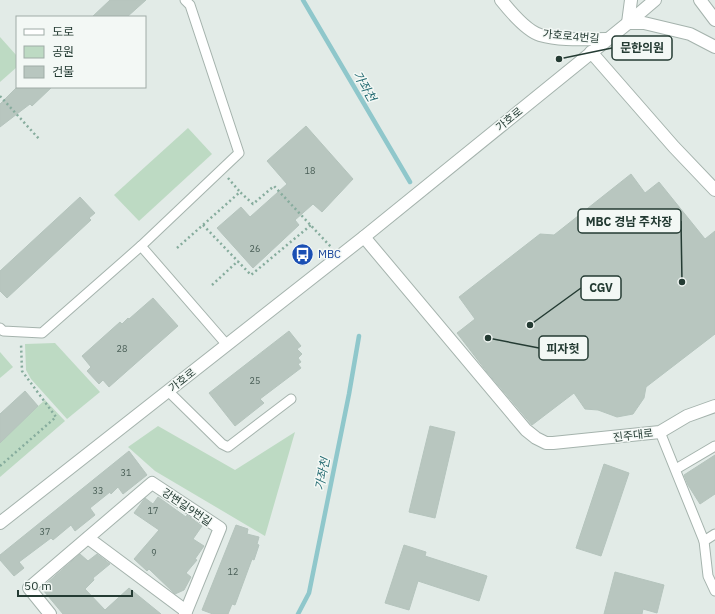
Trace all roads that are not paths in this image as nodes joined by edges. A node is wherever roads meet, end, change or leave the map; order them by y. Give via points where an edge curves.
1 (185, 0) edge
2 (501, 0) edge
3 (631, 0) edge
4 (654, 0) edge
5 (700, 0) edge
6 (715, 20) edge
7 (628, 23) junction
8 (607, 39) junction
9 (715, 47) edge
10 (591, 52) junction
11 (715, 190) edge
12 (364, 237) junction
13 (141, 246) junction
14 (0, 328) edge
15 (227, 345) junction
16 (168, 392) junction
17 (291, 399) dead end
18 (715, 406) edge
19 (660, 432) junction
20 (715, 446) edge
21 (676, 469) junction
22 (0, 523) edge
23 (715, 534) edge
24 (88, 538) junction
25 (704, 541) junction
26 (715, 591) edge
27 (185, 613) edge
28 (50, 614) edge

1 - 13 lane via 190,5 239,153
2 - 8 street, 가호로4번길 via 523,24 538,34 563,38
3 - 7 street
4 - 7 street, 가호로
5 - 6 street
7 - 8 street, 가호로
7 - 9 street via 644,23 690,34
8 - 10 street, 가호로
10 - 11 street
10 - 12 street, 가호로
12 - 15 street, 가호로
12 - 19 street, 진주대로 via 526,430 536,438 546,443
13 - 14 lane via 42,333 3,331
13 - 15 lane
15 - 16 street, 가호로
16 - 17 lane via 228,447
16 - 22 street, 가호로
18 - 19 street, 진주대로 via 687,416
19 - 21 lane
20 - 21 lane
21 - 25 lane
23 - 25 lane
24 - 27 street
24 - 27 street, 강변길9번길 via 152,483 220,528
24 - 28 street, 강변길9번길 via 28,588
25 - 26 lane via 708,576

